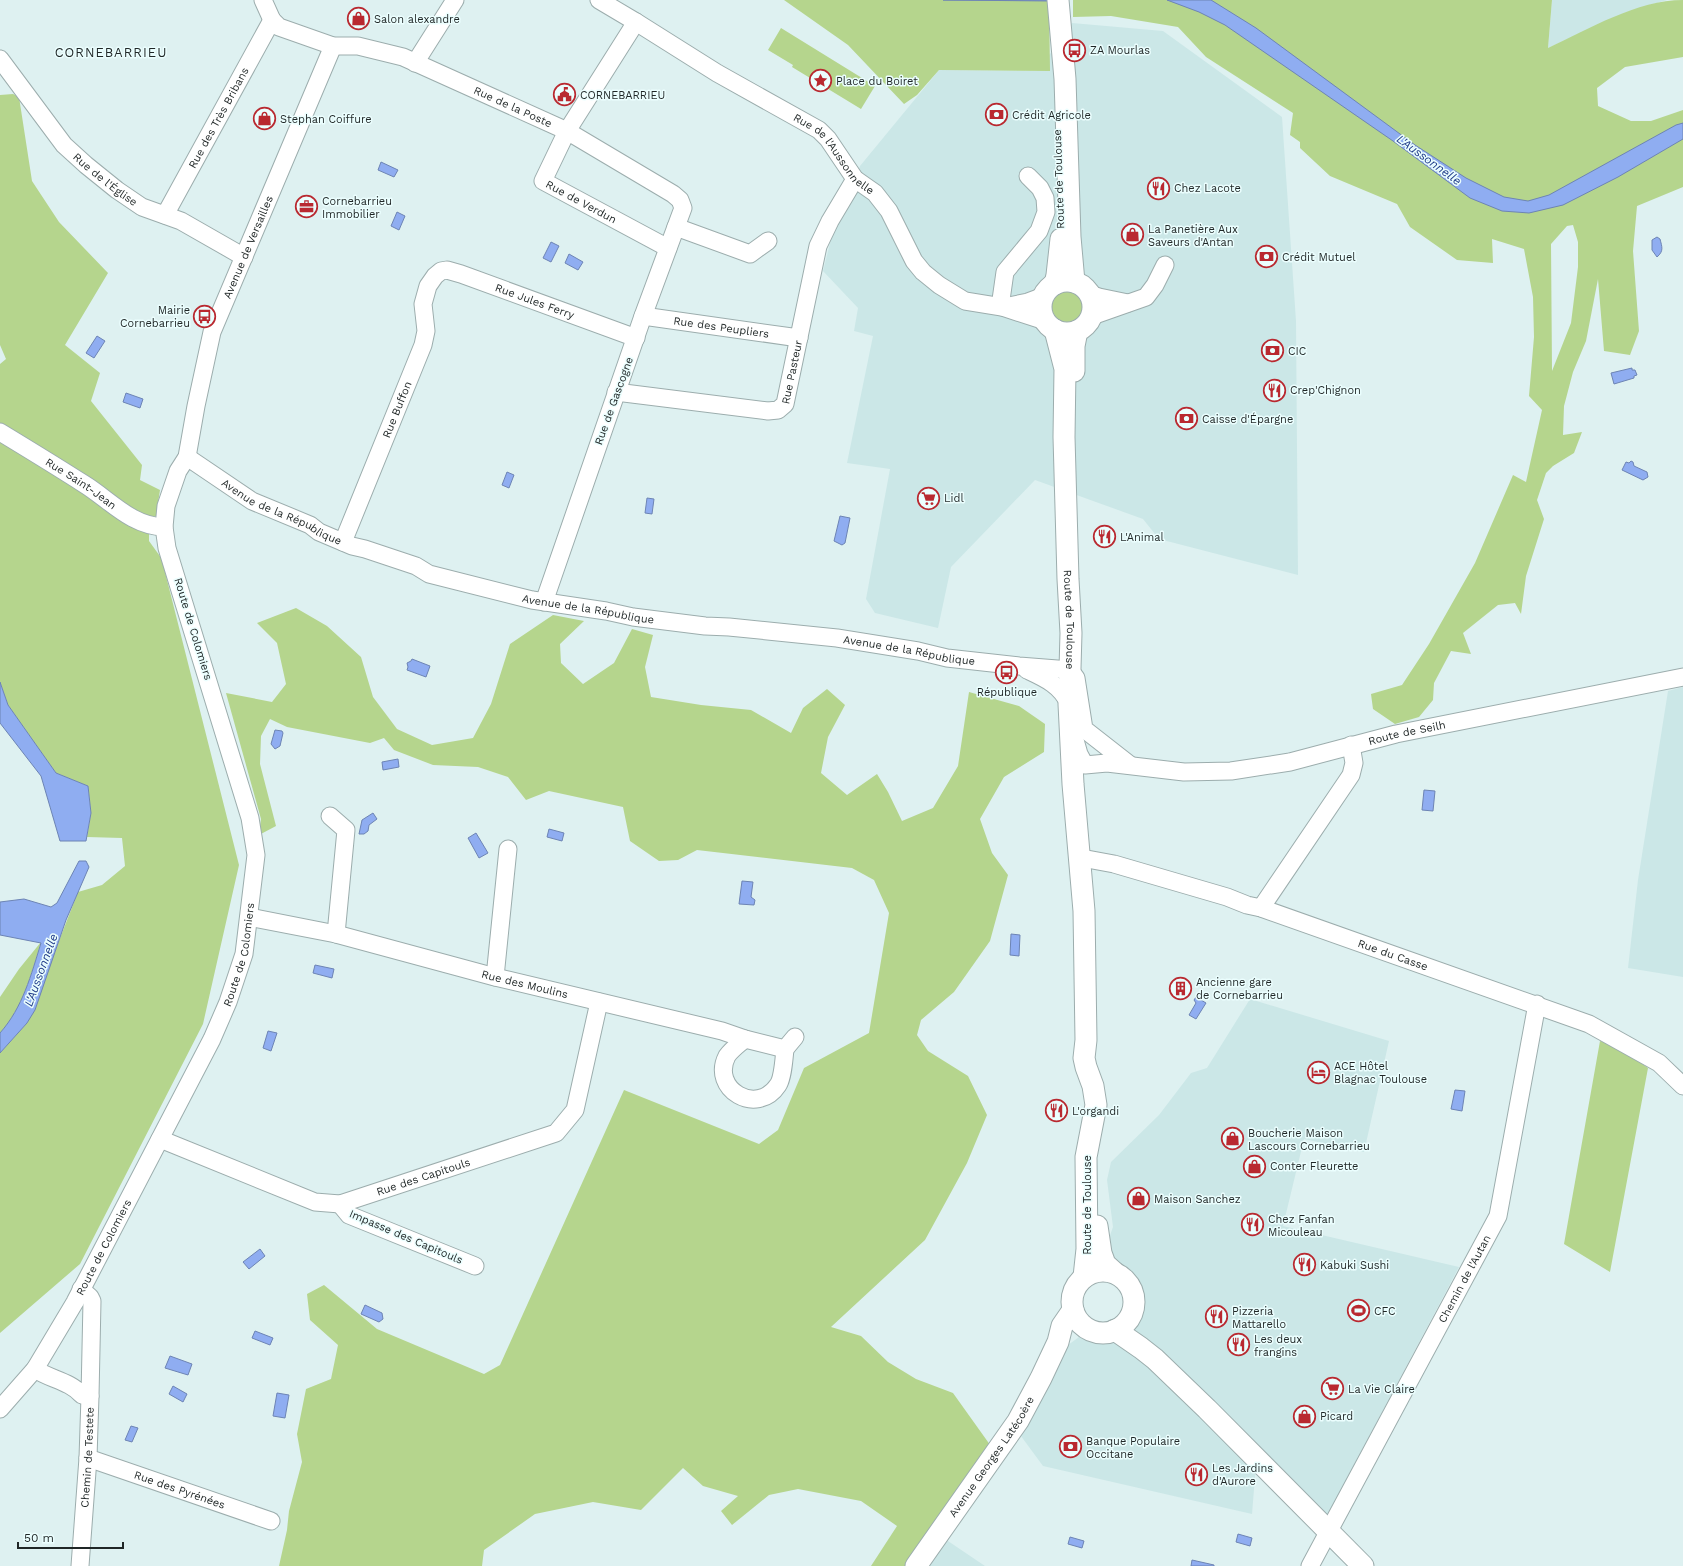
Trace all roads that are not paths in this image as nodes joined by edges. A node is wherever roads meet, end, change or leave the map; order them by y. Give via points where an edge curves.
1 (263, 0) edge
2 (455, 0) edge
3 (599, 0) edge
4 (1058, 13) edge
5 (272, 20) junction
6 (636, 22) junction
7 (333, 46) junction
8 (0, 59) edge
9 (415, 63) junction
10 (567, 131) junction
11 (1028, 176) dead end
12 (855, 179) junction
13 (680, 200) joint
14 (165, 216) junction
15 (676, 227) junction
16 (768, 241) dead end
17 (668, 248) junction
18 (244, 256) junction
19 (1165, 265) dead end
20 (435, 276) joint
21 (1066, 289) junction
22 (1128, 303) junction
23 (1002, 307) junction
24 (643, 316) junction
25 (1092, 316) junction
26 (1050, 326) junction
27 (1077, 332) junction
28 (636, 338) junction
29 (799, 338) junction
30 (616, 392) junction
31 (0, 432) edge
32 (187, 456) junction
33 (164, 527) junction
34 (343, 542) junction
35 (544, 602) junction
36 (1019, 666) junction
37 (1070, 670) junction
38 (1683, 677) edge
39 (1069, 704) junction
40 (1077, 727) junction
41 (1351, 745) junction
42 (1085, 765) junction
43 (1130, 765) junction
44 (330, 816) dead end
45 (508, 849) dead end
46 (1087, 859) junction
47 (1261, 908) junction
48 (1084, 911) junction
49 (249, 917) junction
50 (336, 934) junction
51 (495, 977) junction
52 (599, 1002) junction
53 (1537, 1004) junction
54 (745, 1039) junction
55 (1086, 1040) junction
56 (1683, 1086) edge
57 (160, 1139) junction
58 (340, 1204) junction
59 (475, 1266) dead end
60 (1115, 1273) junction
61 (1084, 1277) junction
62 (81, 1289) junction
63 (1073, 1310) junction
64 (1131, 1315) junction
65 (1090, 1330) junction
66 (1115, 1330) junction
67 (1058, 1342) junction
68 (34, 1369) junction
69 (90, 1396) junction
70 (0, 1409) edge
71 (1207, 1409) junction
72 (88, 1458) junction
73 (272, 1521) dead end
74 (1328, 1531) junction
75 (80, 1566) edge
76 (916, 1566) edge
77 (1310, 1566) edge
78 (1363, 1566) edge

1 - 5 street
2 - 9 street
3 - 6 street, Rue de l'Aussonnelle
4 - 21 main road, Route de Toulouse via 1056,71 1061,237 1057,275
5 - 7 street, Rue de la Poste via 279,27
5 - 14 street, Rue des Très Bribans
6 - 10 street
6 - 12 street, Rue de l'Aussonnelle via 717,73 818,130 828,139
7 - 9 street, Rue de la Poste via 358,46 403,57
7 - 18 street, Avenue de Versailles
8 - 14 street, Rue de l'Église via 64,145 117,190 142,207
9 - 10 street, Rue de la Poste
10 - 13 street, Rue de la Poste
10 - 17 street, Rue de Verdun via 543,181
11 - 23 street via 1040,188 1045,198 1046,212 1039,231 1005,272
12 - 23 street, Rue de l'Aussonnelle via 875,193 889,211 914,261 923,272 965,301
12 - 29 street, Rue Pasteur via 818,246
13 - 15 street, Rue de Gascogne via 683,208
14 - 18 street, Rue de l'Église via 181,221
15 - 16 street via 750,254
15 - 17 street, Rue de Gascogne
17 - 24 street, Rue de Gascogne
18 - 32 street, Avenue de Versailles via 212,332
19 - 22 street via 1146,297
20 - 28 street, Rue Jules Ferry via 447,270 461,274
20 - 34 street, Rue Buffon via 428,286 423,304 426,331 423,344
21 - 22 street
21 - 23 street, Rue de l'Aussonnelle via 1028,302
21 - 25 main road via 1093,301
21 - 26 main road via 1041,304 1042,313
22 - 25 street
23 - 26 street, Rue de l'Aussonnelle
24 - 28 street, Rue de Gascogne
24 - 29 street, Rue des Peupliers
25 - 27 main road
26 - 27 main road via 1070,333
26 - 37 main road, Route de Toulouse via 1064,358 1066,375 1065,468
27 - 40 main road, Route de Toulouse via 1073,355 1073,435 1076,583 1080,620
28 - 30 street, Rue de Gascogne
29 - 30 street, Rue Pasteur via 788,397 778,410 768,411
30 - 35 street, Rue de Gascogne
31 - 33 street, Rue Saint-Jean via 85,485 131,518 151,526
32 - 33 street, Route de Colomiers via 171,488
32 - 34 street, Avenue de la République via 252,501 310,524 319,532
33 - 49 street, Route de Colomiers via 167,548 250,818 256,855
34 - 35 street, Avenue de la République via 416,566 429,574
35 - 36 street, Avenue de la République via 705,626 837,638 946,658
36 - 37 street, Avenue de la République
36 - 39 street, Avenue de la République via 1057,686
37 - 39 main road, Route de Toulouse
37 - 40 street via 1076,678
38 - 41 street, Route de Seilh
39 - 40 main road, Route de Toulouse
40 - 42 main road, Route de Toulouse
40 - 43 street
40 - 48 main road, Route de Toulouse via 1073,784
41 - 43 street, Route de Seilh via 1290,762 1231,771 1184,772
41 - 47 street via 1354,763 1350,775
42 - 43 street, Route de Seilh
42 - 46 main road, Route de Toulouse
44 - 50 street via 346,830
45 - 51 street
46 - 47 street, Rue du Casse via 1114,864
46 - 48 main road, Route de Toulouse
47 - 53 street, Rue du Casse via 1464,981
48 - 55 main road, Route de Toulouse
49 - 50 street, Rue des Moulins
49 - 57 street, Route de Colomiers via 244,954 228,1002 212,1039
50 - 51 street, Rue des Moulins
51 - 52 street, Rue des Moulins
52 - 54 street, Rue des Moulins via 724,1024
52 - 58 street, Rue des Capitouls via 574,1110 556,1133
53 - 56 street, Rue du Casse via 1589,1024 1630,1046 1658,1064
53 - 74 street, Chemin de l'Autan via 1498,1216
54 - 54 street, Rue des Moulins via 790,1043 779,1084 768,1095 759,1099 738,1096 724,1077 724,1064 728,1055
55 - 60 main road, Route de Toulouse via 1102,1081 1106,1104 1095,1167 1094,1201 1097,1232 1105,1264
55 - 61 main road, Route de Toulouse via 1084,1058 1096,1105 1086,1157 1087,1249
57 - 58 street, Rue des Capitouls via 315,1202
57 - 62 street, Route de Colomiers
58 - 59 street, Impasse des Capitouls via 349,1215
60 - 61 main road via 1098,1271
60 - 64 main road via 1129,1285 1134,1302
61 - 63 main road via 1073,1292
62 - 68 street, Route de Colomiers
62 - 69 street, Chemin de Testete via 92,1301
63 - 65 main road via 1079,1321
63 - 67 main road, Avenue Georges Latécoère via 1062,1326
64 - 66 main road
64 - 71 main road via 1139,1331 1190,1386
65 - 66 main road
65 - 67 main road
66 - 71 main road via 1155,1359
67 - 76 main road, Avenue Georges Latécoère via 1018,1421
68 - 69 street, Chemin de Testete via 71,1386 82,1395
68 - 70 street, Route de Colomiers
69 - 72 street, Chemin de Testete
71 - 74 main road
72 - 73 street, Rue des Pyrénées
72 - 75 street, Chemin de Testete
74 - 77 street, Chemin de l'Autan
74 - 78 main road

